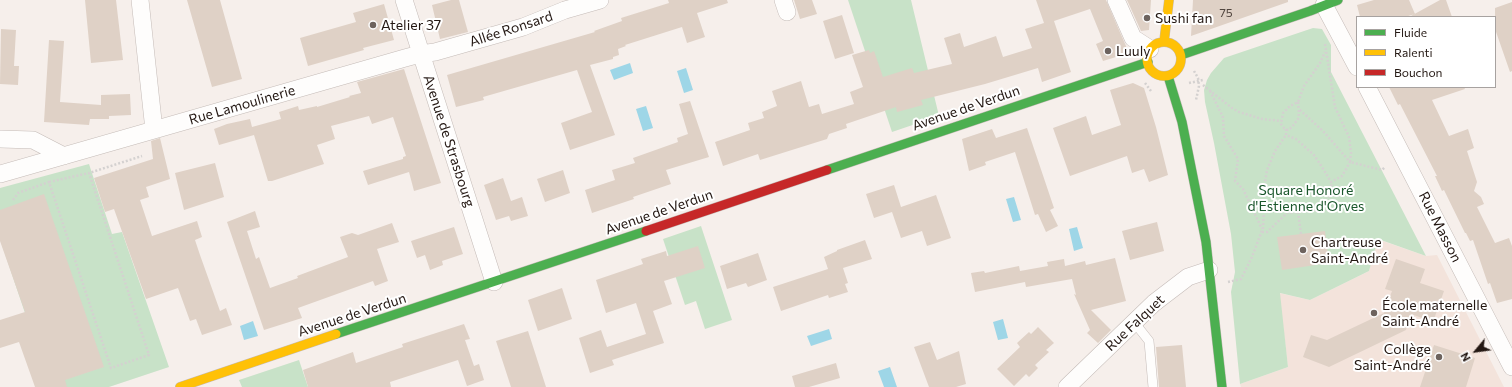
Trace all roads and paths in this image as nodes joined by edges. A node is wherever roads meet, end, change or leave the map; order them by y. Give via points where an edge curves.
1 (140, 0) edge
2 (404, 0) edge
3 (600, 0) edge
4 (1116, 0) edge
5 (1169, 0) edge
6 (1331, 2) edge
7 (1324, 40) dead end
8 (1326, 50) junction
9 (1154, 51) junction
10 (420, 54) junction
11 (1181, 55) junction
12 (1356, 64) edge
13 (1168, 76) junction
14 (1203, 85) dead end
15 (1369, 88) edge
16 (1210, 91) junction
17 (1298, 102) junction
18 (1299, 109) junction
19 (1282, 121) junction
20 (1286, 129) junction
21 (154, 130) junction
22 (1286, 135) junction
23 (0, 139) edge
24 (64, 156) junction
25 (142, 156) dead end
26 (1350, 162) junction
27 (1385, 167) dead end
28 (88, 173) junction
29 (0, 174) edge
30 (49, 182) junction
31 (1331, 182) junction
32 (13, 200) dead end
33 (1298, 212) junction
34 (1262, 231) junction
35 (1301, 234) dead end
36 (1209, 270) junction
37 (494, 282) junction
38 (1228, 282) dead end
39 (1134, 322) junction
40 (1512, 367) edge
41 (180, 387) edge
42 (1067, 387) edge
43 (1153, 387) edge
44 (1222, 387) edge

1 - 21 street
2 - 10 street, Avenue de Strasbourg
3 - 10 street, Allée Ronsard via 565,10 523,27
4 - 9 street via 1133,38
5 - 9 street
6 - 11 street
6 - 12 street
7 - 8 path
8 - 17 path via 1304,86
8 - 26 path via 1335,107 1349,137
9 - 11 street via 1174,44
9 - 13 street via 1150,69 1161,76
9 - 37 street, Avenue de Verdun
10 - 21 street, Rue Lamoulinerie
10 - 37 street, Avenue de Strasbourg
11 - 13 street via 1179,68
13 - 36 street via 1182,122 1200,206
14 - 16 path
15 - 40 street, Rue Masson
16 - 19 path via 1239,112 1262,119
16 - 34 path via 1223,117 1224,136 1238,159 1235,181 1243,189
17 - 18 path
17 - 19 path via 1287,109
18 - 20 path via 1296,123
18 - 26 path via 1324,132
19 - 20 path
20 - 22 path
21 - 24 street, Rue Lamoulinerie
22 - 31 path via 1296,139 1309,150
22 - 34 path via 1275,151 1267,170 1262,195
23 - 24 street via 33,140
24 - 29 street, Rue Lamoulinerie
25 - 28 path
26 - 27 path via 1382,170
26 - 31 path via 1342,176
28 - 30 path
28 - 30 path via 149,356 111,368
30 - 32 path via 18,193
31 - 33 path via 1330,195 1318,210
33 - 34 path via 1287,213 1267,232
33 - 35 path
34 - 38 path via 1241,279
36 - 39 street, Rue Falquet via 1188,277
36 - 44 street
37 - 41 street, Avenue de Verdun
39 - 42 street, Rue Falquet
39 - 43 lane via 1149,341

